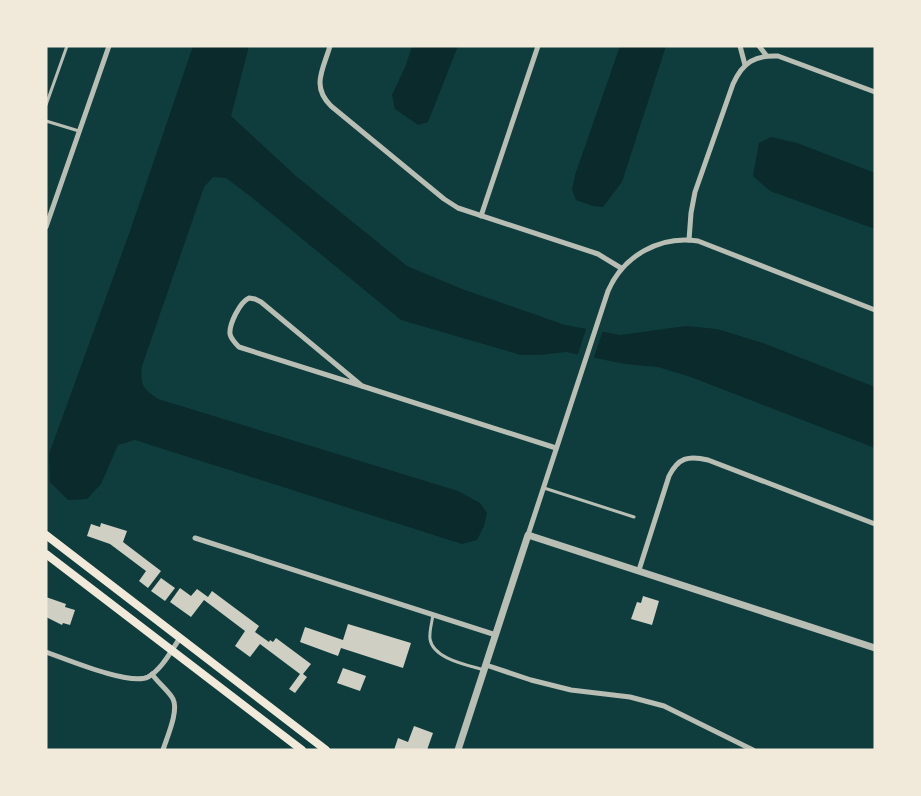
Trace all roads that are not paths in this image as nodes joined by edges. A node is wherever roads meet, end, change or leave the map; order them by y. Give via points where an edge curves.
1 (67, 46) edge
2 (109, 46) edge
3 (330, 46) edge
4 (538, 46) edge
5 (740, 46) edge
6 (759, 46) edge
7 (766, 55) junction
8 (745, 65) junction
9 (875, 92) edge
10 (46, 105) edge
11 (46, 121) edge
12 (79, 131) junction
13 (481, 216) junction
14 (46, 227) edge
15 (689, 240) junction
16 (621, 268) junction
17 (875, 310) edge
18 (362, 386) junction
19 (556, 448) junction
20 (544, 488) junction
21 (634, 517) dead end
22 (875, 524) edge
23 (46, 535) edge
24 (528, 535) junction
25 (195, 538) dead end
26 (46, 554) edge
27 (639, 570) junction
28 (433, 615) junction
29 (496, 635) junction
30 (180, 638) junction
31 (875, 648) edge
32 (172, 650) junction
33 (46, 652) edge
34 (485, 668) junction
35 (152, 674) junction
36 (163, 750) edge
37 (302, 750) edge
38 (326, 750) edge
39 (458, 750) edge
40 (753, 750) edge

1 - 10 lane
2 - 12 street
3 - 13 street via 319,87 323,98 444,199
4 - 13 street
5 - 8 street
6 - 7 street
7 - 8 street
7 - 9 street via 790,60
8 - 15 street via 733,84 695,192
11 - 12 lane
12 - 14 street
13 - 16 street via 598,254
15 - 16 street via 660,244
15 - 17 street via 707,244
16 - 19 street via 596,326
18 - 18 street via 239,347 230,336 230,328 243,300 248,298 261,302
18 - 19 street
19 - 20 street
20 - 21 lane
20 - 24 street
22 - 27 street via 708,460 688,458 676,464 669,476
23 - 30 main road
24 - 27 street
24 - 29 street
25 - 28 street
26 - 32 main road
27 - 31 street
28 - 29 street
28 - 34 lane via 430,638 436,651 445,657
29 - 34 street
30 - 32 street
30 - 38 main road
32 - 35 street
32 - 37 main road
33 - 35 street via 114,675 140,679
34 - 39 street
34 - 40 street via 571,690 630,697 664,706
35 - 36 street via 173,699 172,723

